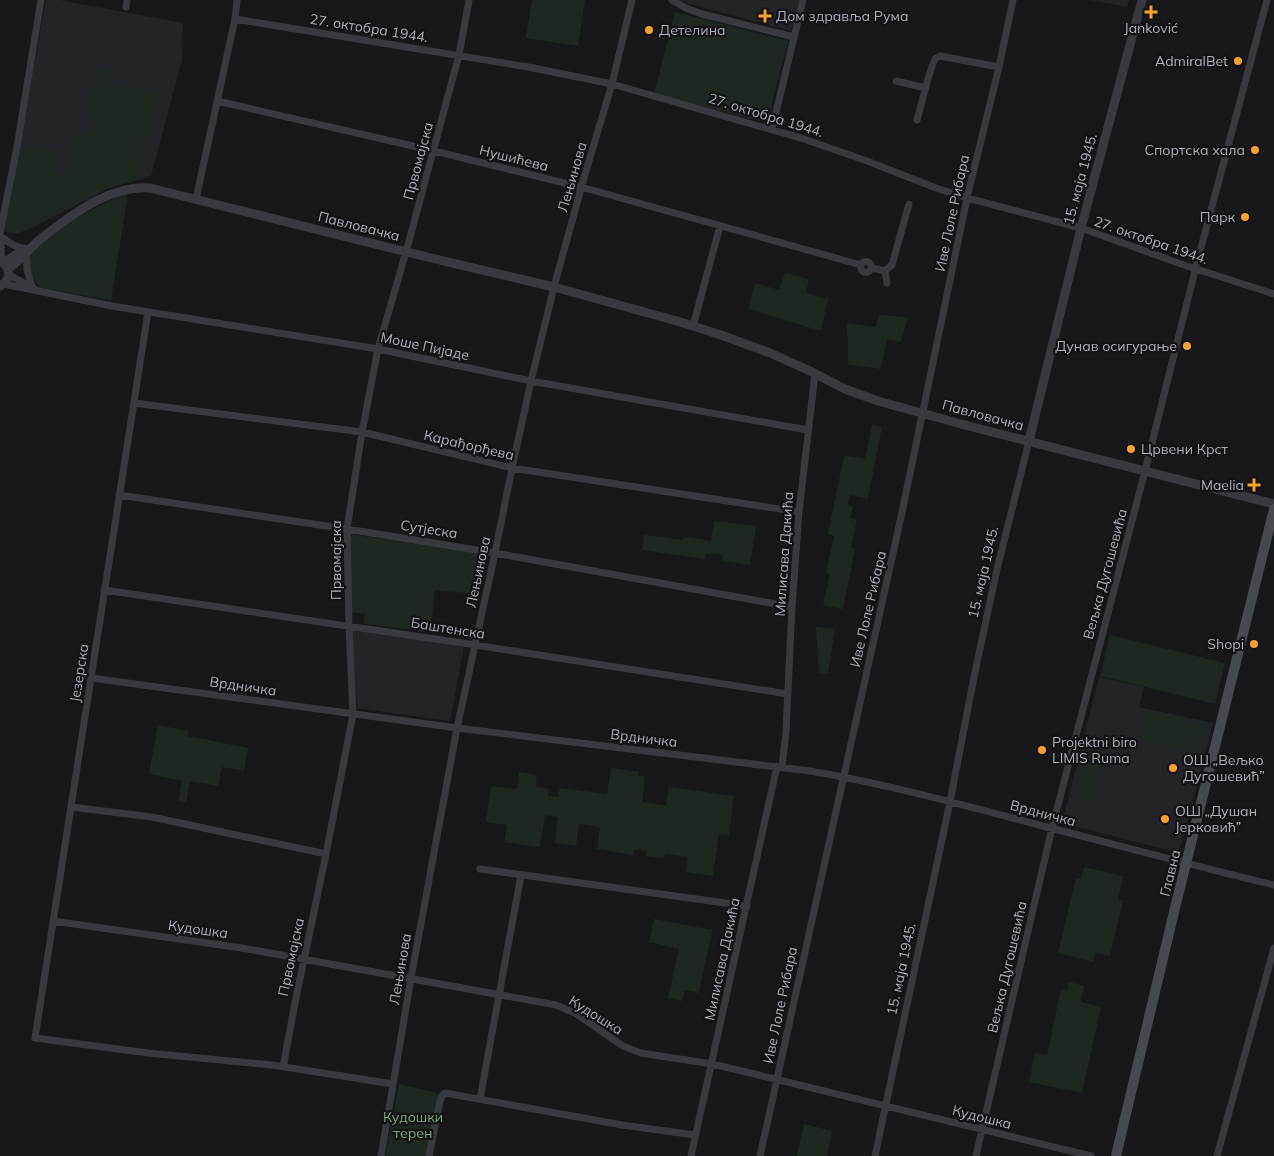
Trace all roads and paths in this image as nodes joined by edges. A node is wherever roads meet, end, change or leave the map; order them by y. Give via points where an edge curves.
1 (41, 0) edge
2 (237, 0) edge
3 (469, 0) edge
4 (632, 0) edge
5 (672, 0) edge
6 (804, 0) edge
7 (1013, 0) edge
8 (1142, 0) edge
9 (1266, 0) edge
10 (235, 19) junction
11 (794, 37) junction
12 (459, 55) junction
13 (999, 67) junction
14 (896, 81) dead end
15 (612, 84) junction
16 (926, 88) junction
17 (217, 101) junction
18 (917, 120) dead end
19 (772, 129) junction
20 (434, 151) junction
21 (581, 187) junction
22 (967, 198) junction
23 (196, 199) junction
24 (909, 204) dead end
25 (720, 226) junction
26 (1081, 228) junction
27 (0, 233) edge
28 (27, 250) junction
29 (406, 252) junction
30 (4, 266) edge
31 (1196, 269) junction
32 (885, 271) junction
33 (887, 283) dead end
34 (2, 285) edge
35 (554, 287) junction
36 (34, 288) junction
37 (1274, 294) edge
38 (148, 312) junction
39 (693, 326) junction
40 (378, 349) junction
41 (815, 374) junction
42 (531, 381) junction
43 (134, 403) junction
44 (923, 413) junction
45 (808, 430) junction
46 (362, 432) junction
47 (1029, 441) junction
48 (512, 468) junction
49 (1145, 471) junction
50 (119, 494) junction
51 (1274, 504) edge
52 (1274, 509) edge
53 (798, 512) junction
54 (347, 528) junction
55 (495, 553) junction
56 (104, 590) junction
57 (792, 607) junction
58 (349, 626) junction
59 (476, 645) junction
60 (91, 678) junction
61 (788, 694) junction
62 (353, 714) junction
63 (457, 728) junction
64 (780, 767) junction
65 (843, 777) junction
66 (950, 802) junction
67 (71, 807) junction
68 (1052, 828) junction
69 (326, 854) junction
70 (1186, 864) junction
71 (480, 869) dead end
72 (521, 875) junction
73 (1274, 885) edge
74 (747, 906) junction
75 (53, 921) junction
76 (1274, 948) edge
77 (304, 959) junction
78 (411, 978) junction
79 (500, 994) junction
80 (712, 1064) junction
81 (283, 1067) junction
82 (777, 1080) junction
83 (393, 1084) junction
84 (480, 1099) junction
85 (886, 1106) junction
86 (982, 1130) junction
87 (695, 1136) junction
88 (381, 1156) edge
89 (429, 1156) edge
90 (691, 1156) edge
91 (760, 1156) edge
92 (875, 1156) edge
93 (976, 1156) edge
94 (1090, 1156) edge
95 (1116, 1156) edge
96 (1217, 1156) edge

1 - 27 street
2 - 10 street
3 - 12 street, Првомајска
4 - 15 street, Лењинова
5 - 11 street via 702,14
6 - 11 street
7 - 13 street, Иве Лоле Рибара
8 - 26 street, 15. маја 1945.
9 - 31 street, Вељка Дугошевића
10 - 12 street, 27. октобра 1944.
10 - 17 street
11 - 19 street
12 - 15 street, 27. октобра 1944.
12 - 20 street, Првомајска
13 - 16 street via 940,56 934,62
13 - 22 street, Иве Лоле Рибара
14 - 16 street
15 - 19 street, 27. октобра 1944.
15 - 21 street, Лењинова
16 - 18 street
17 - 20 street, Нушићева
17 - 23 street
19 - 22 street, 27. октобра 1944.
20 - 21 street, Нушићева
20 - 29 street, Првомајска
21 - 25 street, Нушићева
21 - 35 street, Лењинова
22 - 26 street, 27. октобра 1944.
22 - 44 street, Иве Лоле Рибара
23 - 28 street, Павловачка via 150,188 124,190 86,207
23 - 29 street, Павловачка
24 - 32 street via 892,265
25 - 32 street, Нушићева via 861,266 867,262 872,268
25 - 39 street
26 - 31 street, 27. октобра 1944.
26 - 47 street, 15. маја 1945.
27 - 28 street via 13,245
27 - 30 street
28 - 30 street, Павловачка
28 - 36 street via 27,270
29 - 35 street, Павловачка
29 - 40 street, Првомајска
30 - 34 street, Павловачка via 8,280
30 - 36 street, Моше Пијаде
31 - 37 street, 27. октобра 1944.
31 - 49 street, Вељка Дугошевића
32 - 33 street
34 - 36 street, Моше Пијаде
35 - 39 street, Павловачка
35 - 42 street, Лењинова
36 - 38 street, Моше Пијаде via 69,298
38 - 40 street, Моше Пијаде
38 - 43 street, Језерска
39 - 41 street, Павловачка via 770,353
40 - 42 street, Моше Пијаде
40 - 46 street, Првомајска
41 - 44 street, Павловачка via 857,394
41 - 45 street, Милисава Дакића
42 - 45 street, Моше Пијаде
42 - 48 street, Лењинова
43 - 46 street, Карађорђева
43 - 50 street, Језерска
44 - 47 street, Павловачка
44 - 65 street, Иве Лоле Рибара
45 - 53 street, Милисава Дакића
46 - 48 street, Карађорђева
46 - 54 street, Првомајска
47 - 49 street, Павловачка
47 - 66 street, 15. маја 1945. via 995,578
48 - 53 street, Карађорђева
48 - 55 street, Лењинова
49 - 51 street, Павловачка
49 - 68 street, Вељка Дугошевића
50 - 54 street, Сутјеска
50 - 56 street, Језерска
52 - 70 main road, Главна
53 - 57 street, Милисава Дакића
54 - 55 street, Сутјеска
54 - 58 street, Првомајска
55 - 57 street, Сутјеска
55 - 59 street, Лењинова
56 - 58 street, Баштенска
56 - 60 street, Језерска
57 - 61 street, Милисава Дакића
58 - 59 street, Баштенска
58 - 62 street, Првомајска
59 - 61 street, Баштенска
59 - 63 street, Лењинова
60 - 62 street, Врдничка
60 - 67 street, Језерска
61 - 64 street, Милисава Дакића
62 - 63 street, Врдничка
62 - 69 street, Првомајска
63 - 64 street, Врдничка
63 - 78 street, Лењинова
64 - 65 street, Врдничка
64 - 74 street, Милисава Дакића
65 - 66 street, Врдничка
65 - 82 street, Иве Лоле Рибара
66 - 68 street, Врдничка
66 - 85 street, 15. маја 1945.
67 - 69 street via 152,817
67 - 75 street, Језерска
68 - 70 street, Врдничка
68 - 86 street, Вељка Дугошевића
69 - 77 street, Првомајска
70 - 73 street, Врдничка
70 - 95 main road, Главна
71 - 72 street
72 - 74 street
72 - 79 street
74 - 80 street, Милисава Дакића
75 - 77 street, Кудошка
75 - 81 street, Језерска via 35,1038
76 - 96 street
77 - 78 street, Кудошка
77 - 81 street, Првомајска
78 - 79 street, Кудошка
78 - 83 street, Лењинова
79 - 80 street, Кудошка via 566,1008 623,1046 641,1053
79 - 84 street
80 - 82 street, Кудошка
80 - 87 street, Милисава Дакића
81 - 83 street
82 - 85 street, Кудошка
82 - 91 street, Иве Лоле Рибара
83 - 88 street, Лењинова
84 - 87 street
84 - 89 street via 443,1095
85 - 86 street, Кудошка
85 - 92 street, 15. маја 1945.
86 - 93 street, Вељка Дугошевића
86 - 94 street, Кудошка
87 - 90 street, Милисава Дакића

